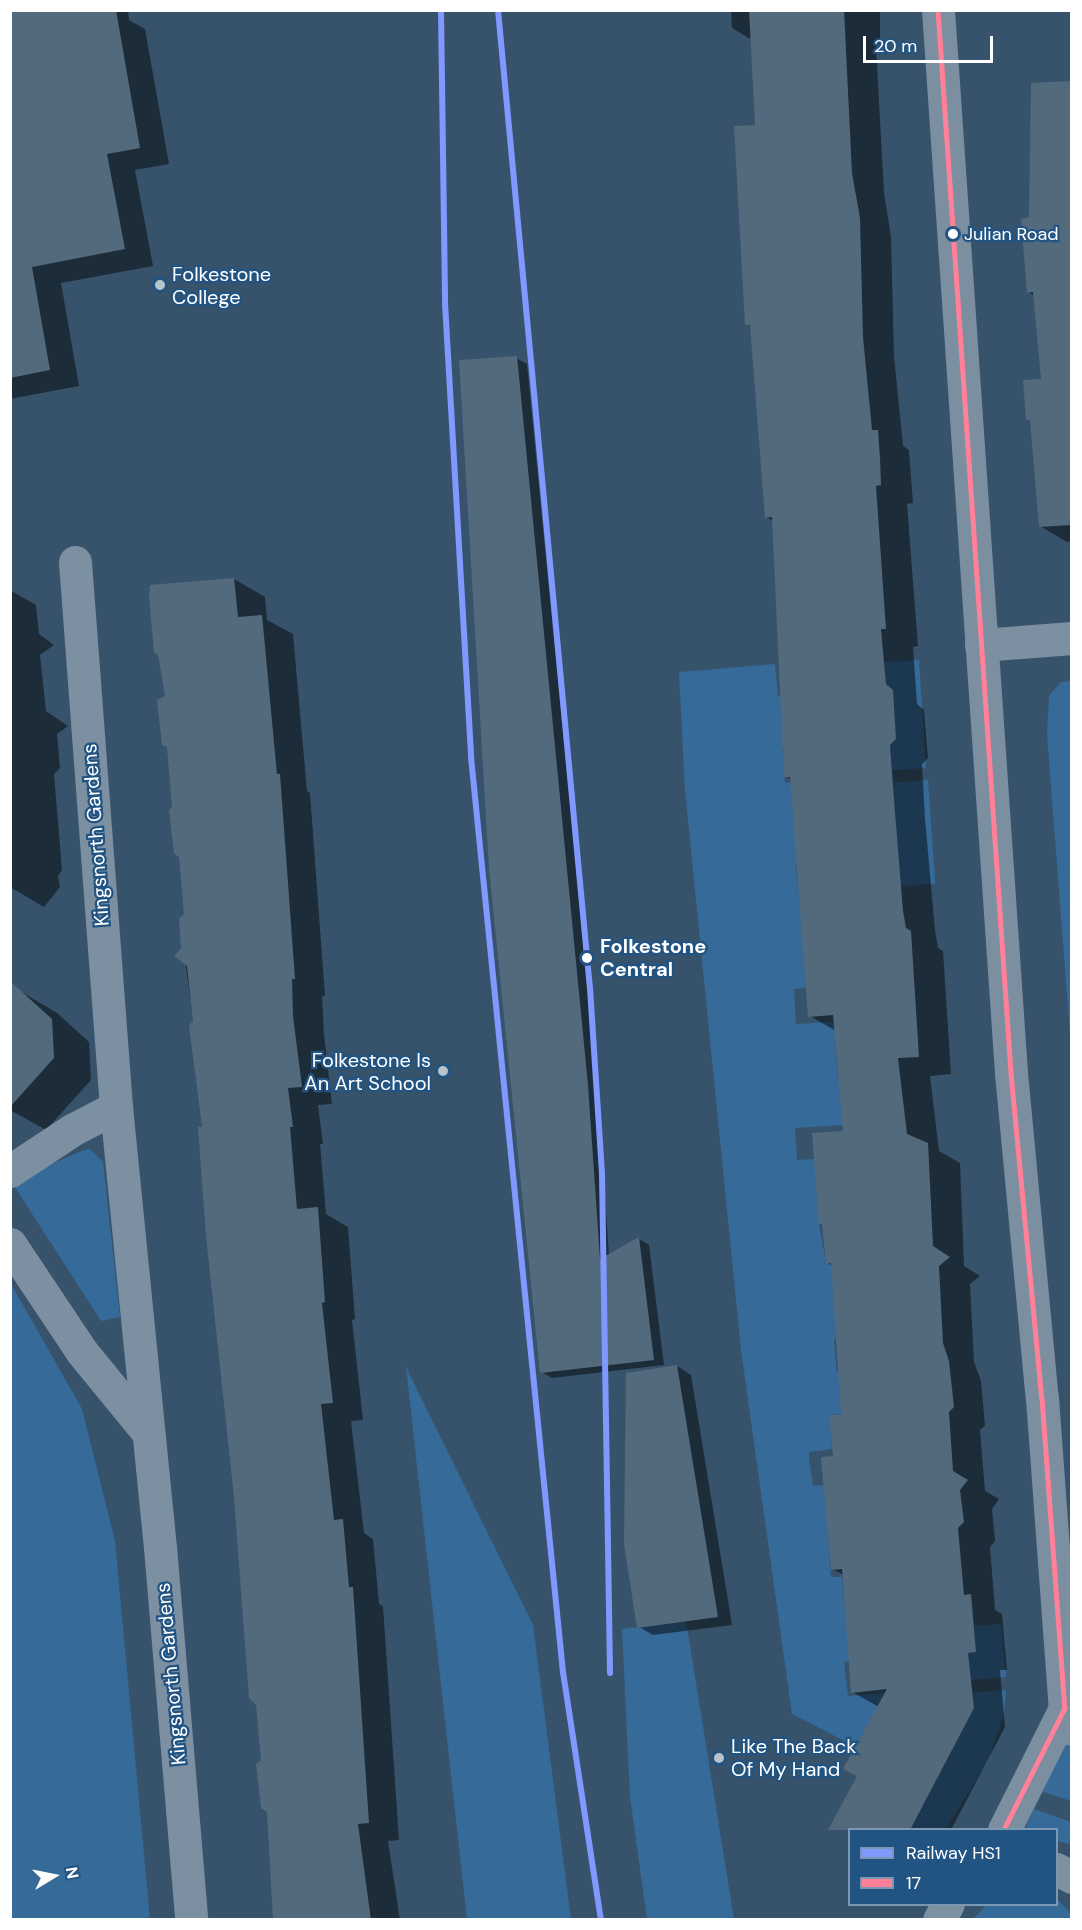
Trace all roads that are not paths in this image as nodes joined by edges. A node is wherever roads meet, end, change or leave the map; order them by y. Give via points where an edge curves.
1 (938, 10) edge
2 (75, 562) dead end
3 (1071, 638) edge
4 (981, 645) junction
5 (116, 1107) junction
6 (10, 1172) edge
7 (10, 1244) edge
8 (145, 1429) junction
9 (1068, 1719) edge
10 (1005, 1828) edge
11 (192, 1920) edge

1 - 4 main road
2 - 5 street, Kingsnorth Gardens
3 - 4 street
4 - 9 main road via 1011,1073
5 - 6 street via 72,1130
5 - 8 street, Kingsnorth Gardens
7 - 8 street via 82,1352
8 - 11 street, Kingsnorth Gardens via 160,1547
9 - 10 main road

